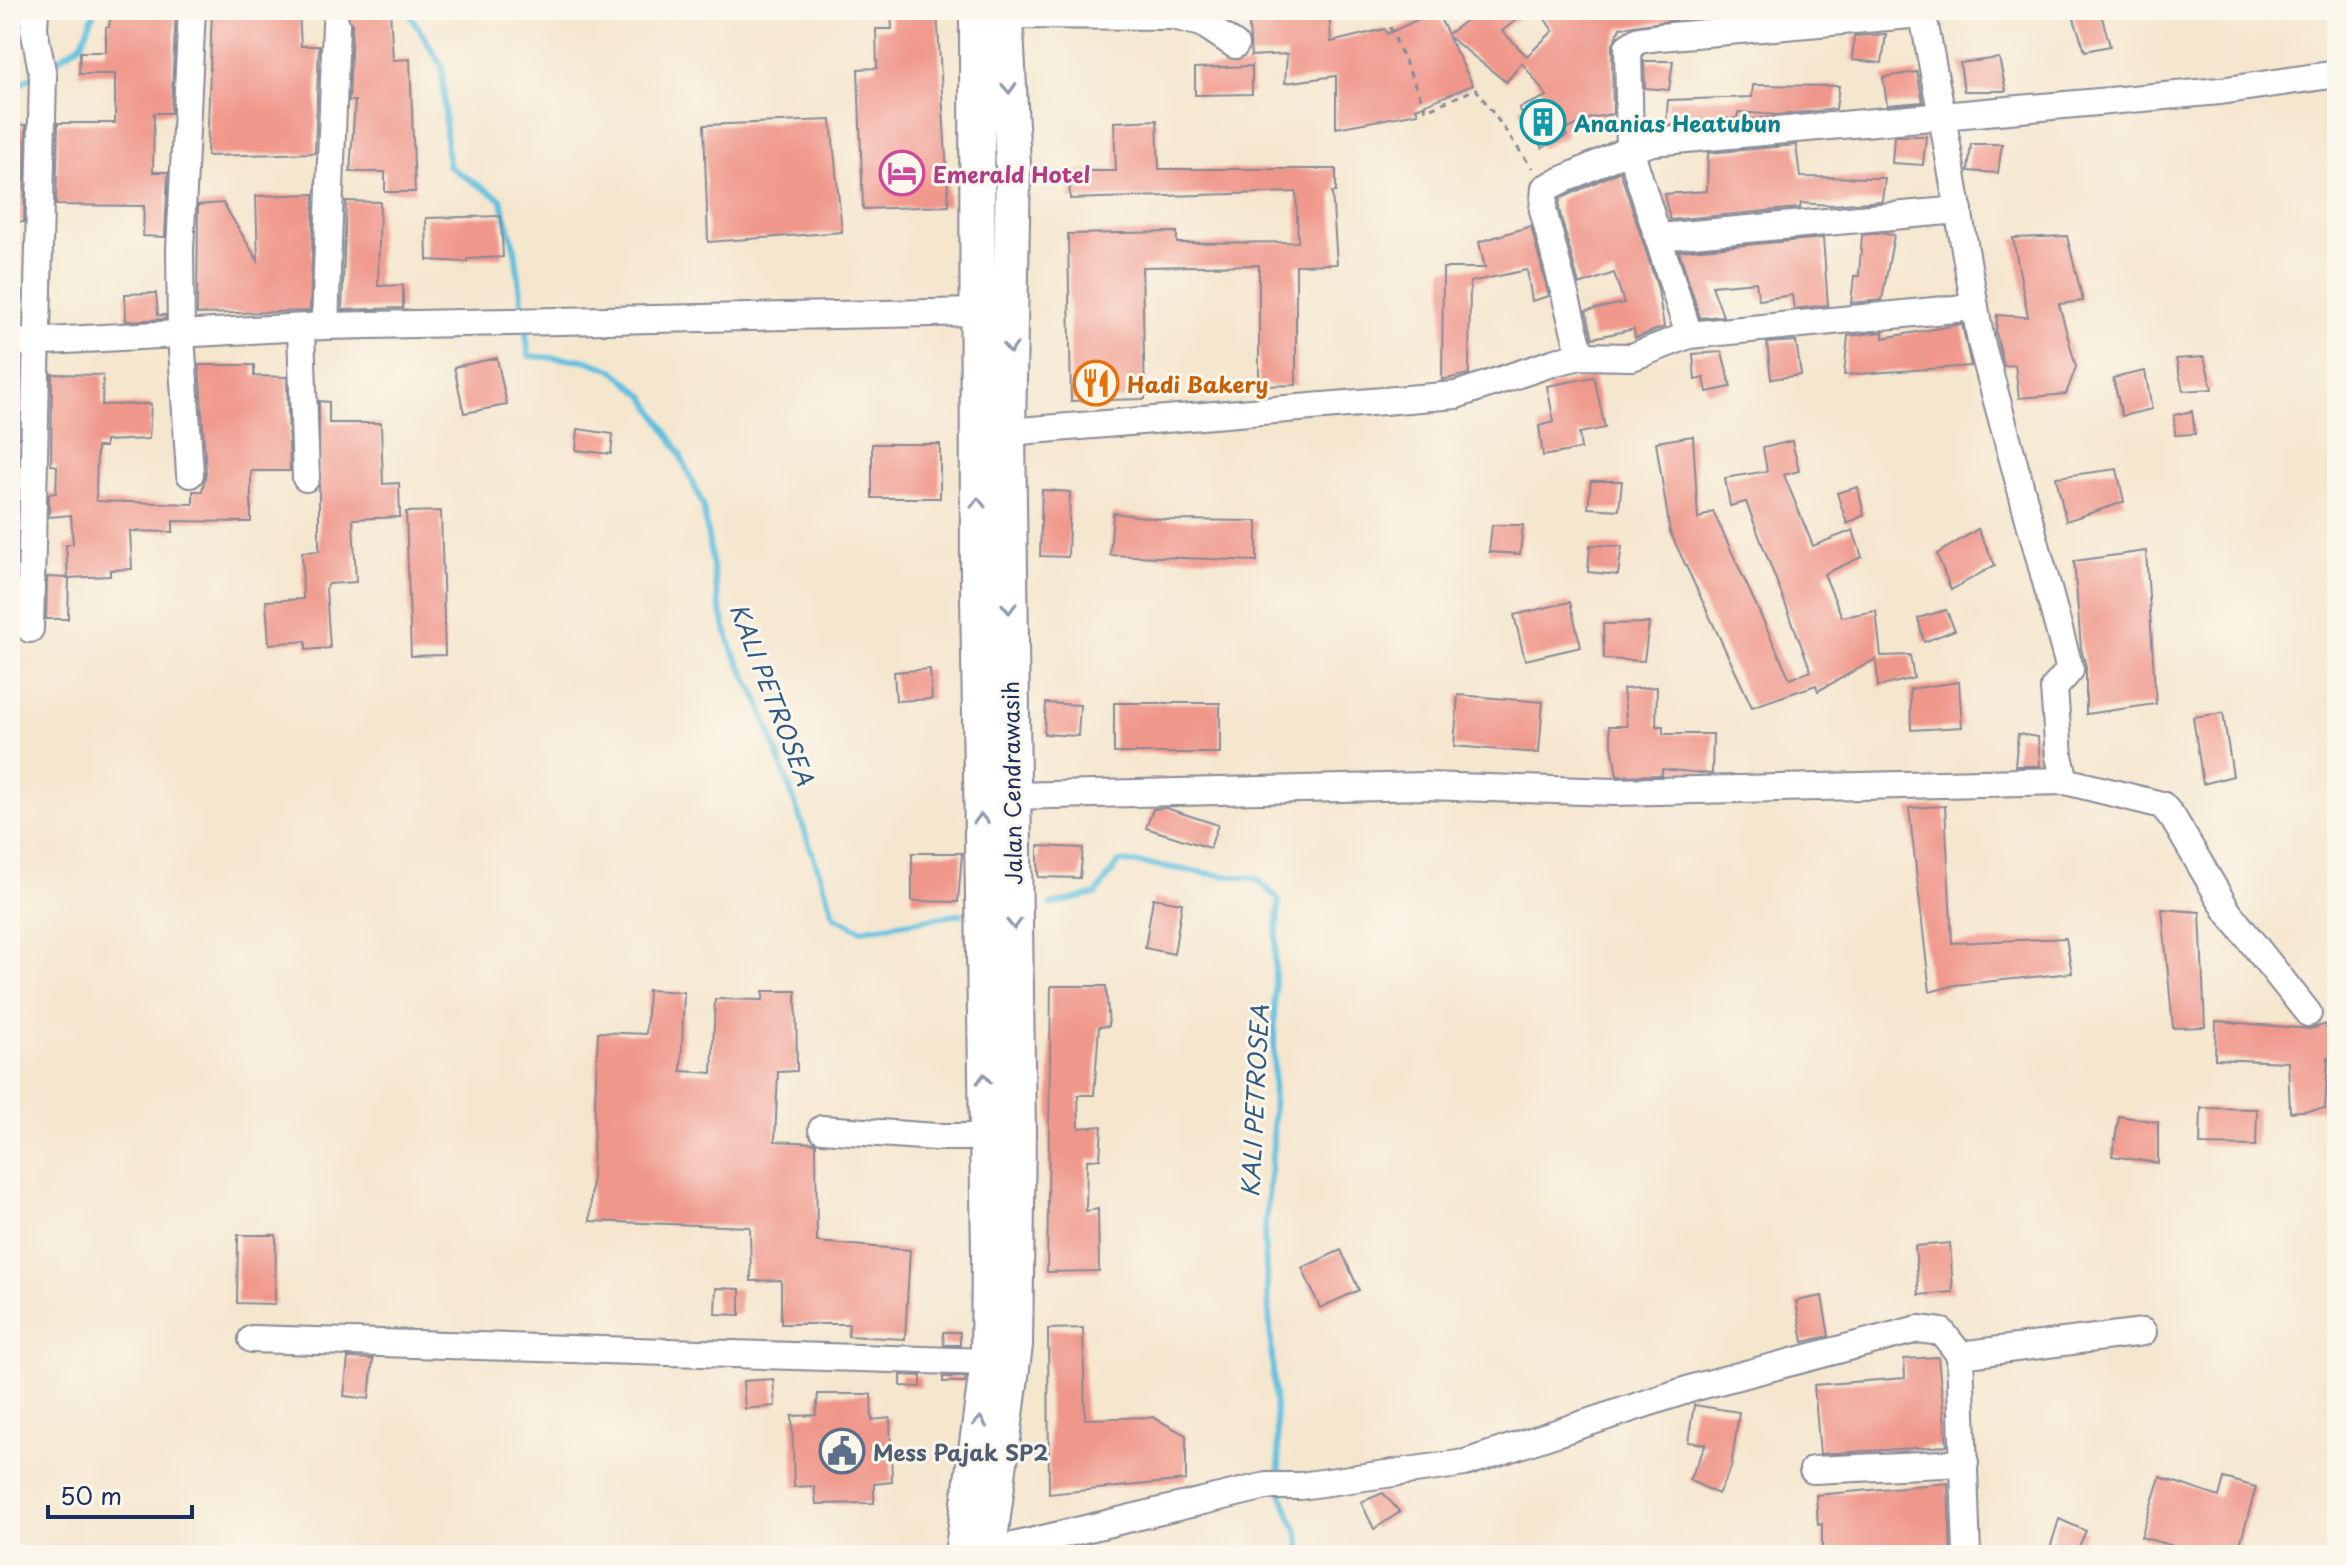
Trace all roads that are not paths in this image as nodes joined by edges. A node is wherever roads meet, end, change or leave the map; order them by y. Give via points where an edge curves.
1 (35, 10) edge
2 (192, 10) edge
3 (996, 12) edge
4 (1922, 12) edge
5 (336, 24) dead end
6 (1235, 45) dead end
7 (2337, 74) edge
8 (1942, 116) junction
9 (1630, 149) junction
10 (1959, 210) junction
11 (1659, 237) junction
12 (1975, 307) junction
13 (977, 312) junction
14 (313, 328) junction
15 (181, 335) junction
16 (1689, 335) junction
17 (10, 343) edge
18 (36, 343) junction
19 (1581, 356) junction
20 (1008, 432) junction
21 (190, 474) dead end
22 (306, 478) dead end
23 (30, 629) dead end
24 (2065, 781) junction
25 (1011, 796) junction
26 (2308, 1013) dead end
27 (822, 1129) dead end
28 (985, 1137) junction
29 (2143, 1332) dead end
30 (252, 1339) dead end
31 (1960, 1355) junction
32 (988, 1362) junction
33 (1965, 1463) junction
34 (1813, 1470) dead end
35 (980, 1554) edge
36 (1967, 1555) edge

1 - 18 street via 43,76
2 - 15 street
3 - 6 street via 1173,16 1202,23
3 - 13 main road, Jalan Cendrawasih
3 -> 20 main road, Jalan Cendrawasih via 1013,165
4 - 8 street
4 - 9 street via 1632,43 1626,53
5 - 14 street
7 - 8 street via 2220,91
8 - 9 street via 1673,139
8 - 10 street
9 - 11 street
9 - 19 street via 1545,188 1543,210
10 - 11 street
10 - 12 street
11 - 16 street
12 - 16 street
12 - 24 street via 1996,407 2069,663 2070,670 2054,688
13 - 14 street
28 -> 13 main road, Jalan Cendrawasih
14 - 15 street
14 - 22 street
15 - 18 street
15 - 21 street
16 - 19 street via 1632,357
17 - 18 street
18 - 23 street
19 - 20 street via 1456,395
20 -> 25 main road, Jalan Cendrawasih
24 - 25 street via 1615,792 1425,786
24 - 26 street via 2162,805 2228,912
25 -> 35 main road, Jalan Cendrawasih via 1018,1133 1015,1345
27 - 28 street
28 - 32 main road, Jalan Cendrawasih
29 - 31 street
30 - 32 street
31 - 33 street
31 - 35 street via 1942,1332 1918,1329 1696,1387 1465,1463 1266,1486
35 -> 32 main road, Jalan Cendrawasih
33 - 34 street
33 - 36 street

